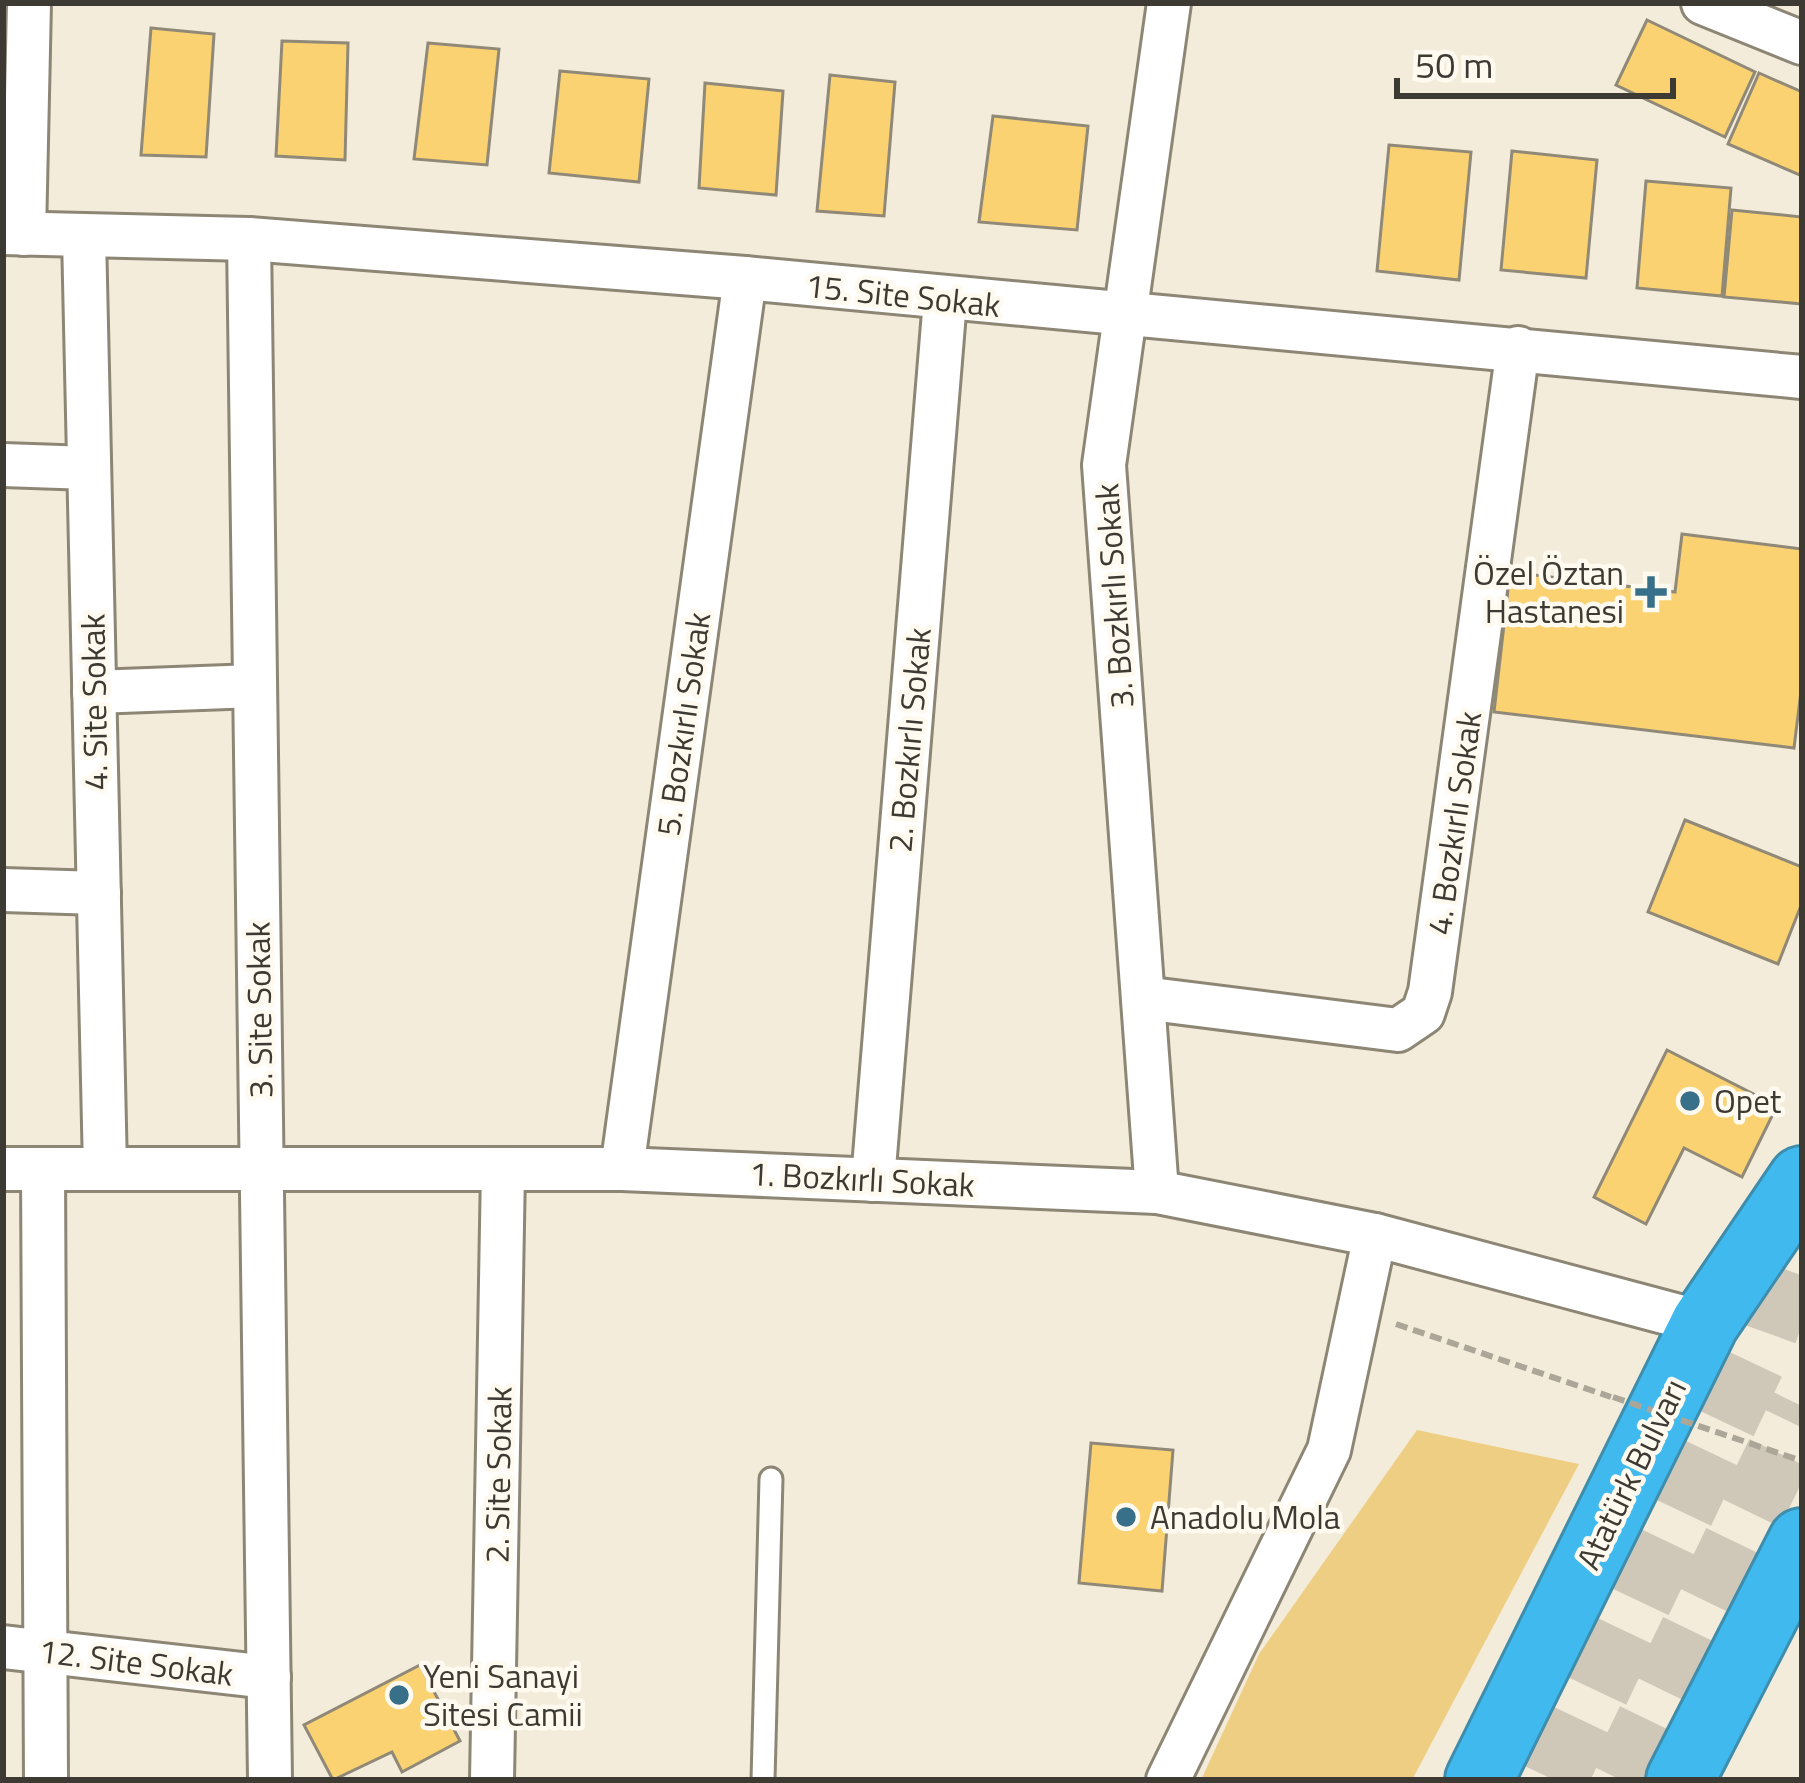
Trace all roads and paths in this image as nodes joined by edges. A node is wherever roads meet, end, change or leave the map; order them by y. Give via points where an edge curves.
1 (29, 3) edge
2 (1169, 3) edge
3 (1703, 3) edge
4 (1802, 43) edge
5 (13, 233) edge
6 (84, 236) junction
7 (249, 239) junction
8 (745, 278) junction
9 (945, 299) junction
10 (1125, 316) junction
11 (1518, 348) junction
12 (1802, 377) edge
13 (3, 465) edge
14 (89, 468) junction
15 (255, 686) junction
16 (94, 692) junction
17 (3, 890) edge
18 (99, 893) junction
19 (1143, 998) junction
20 (261, 1167) junction
21 (23, 1169) edge
22 (105, 1169) junction
23 (622, 1169) junction
24 (503, 1170) junction
25 (873, 1180) junction
26 (1802, 1180) edge
27 (1157, 1192) junction
28 (1375, 1234) junction
29 (1359, 1312) junction
30 (1706, 1323) junction
31 (1563, 1381) junction
32 (1560, 1391) dead end
33 (1802, 1460) edge
34 (771, 1479) dead end
35 (1802, 1541) edge
36 (3, 1647) edge
37 (46, 1651) junction
38 (269, 1677) junction
39 (46, 1780) edge
40 (270, 1780) edge
41 (492, 1780) edge
42 (763, 1780) edge
43 (1168, 1780) edge
44 (1479, 1780) edge
45 (1680, 1780) edge

1 - 5 street
2 - 10 street, 3. Bozkırlı Sokak
3 - 4 street
5 - 6 street, 15. Site Sokak
6 - 7 street, 15. Site Sokak
6 - 14 street, 4. Site Sokak
7 - 8 street, 15. Site Sokak
7 - 15 street, 3. Site Sokak
8 - 9 street, 15. Site Sokak
8 - 23 street, 5. Bozkırlı Sokak
9 - 10 street, 15. Site Sokak
9 - 25 street, 2. Bozkırlı Sokak
10 - 11 street, 15. Site Sokak
10 - 19 street, 3. Bozkırlı Sokak via 1104,465
11 - 12 street, 15. Site Sokak
11 - 19 street, 4. Bozkırlı Sokak via 1423,1013 1398,1030
13 - 14 street
14 - 16 street, 4. Site Sokak
15 - 16 street
15 - 20 street, 3. Site Sokak
16 - 18 street, 4. Site Sokak
17 - 18 street
18 - 22 street, 4. Site Sokak
19 - 27 street, 3. Bozkırlı Sokak
20 - 22 street, 1. Bozkırlı Sokak
20 - 24 street, 1. Bozkırlı Sokak
20 - 38 street, 3. Site Sokak
21 - 22 street, 1. Bozkırlı Sokak
21 - 37 street
23 - 24 street, 1. Bozkırlı Sokak
23 - 25 street, 1. Bozkırlı Sokak
24 - 41 street, 2. Site Sokak
25 - 27 street, 1. Bozkırlı Sokak
26 - 30 highway, Atatürk Bulvarı
27 - 28 street, 1. Bozkırlı Sokak
28 - 29 street
28 - 30 street, 1. Bozkırlı Sokak
29 - 31 path
29 - 43 street via 1329,1450
30 - 44 highway, Atatürk Bulvarı
31 - 32 path
31 - 33 path, bridge
34 - 42 lane
35 - 45 highway
36 - 37 street, 12. Site Sokak
37 - 38 street, 12. Site Sokak
37 - 39 street
38 - 40 street, 3. Site Sokak

